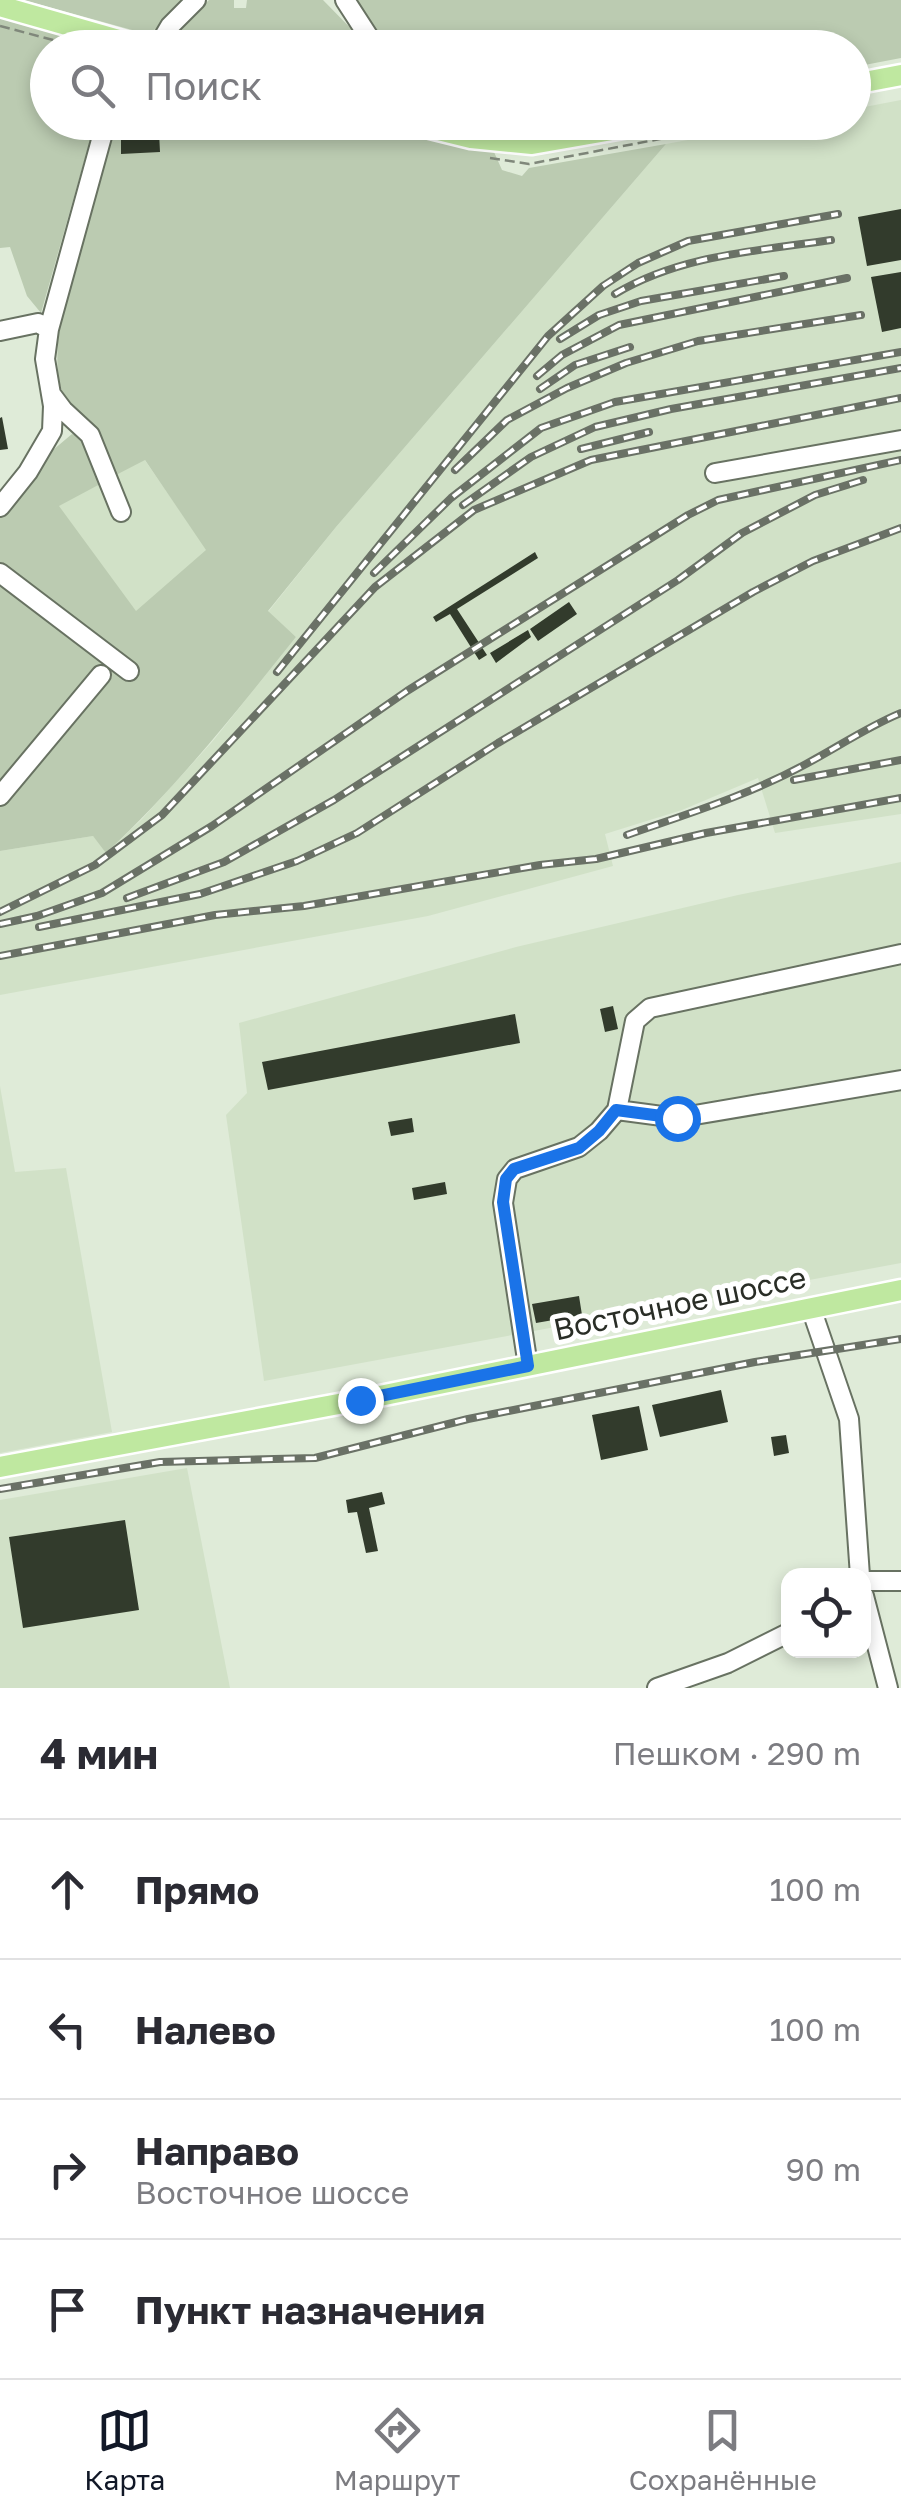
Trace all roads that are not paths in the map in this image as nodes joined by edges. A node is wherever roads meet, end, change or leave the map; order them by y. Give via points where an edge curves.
1 (196, 0) edge
2 (345, 0) edge
3 (4, 10) edge
4 (79, 30) edge
5 (168, 30) edge
6 (364, 30) edge
7 (901, 75) edge
8 (871, 81) edge
9 (101, 140) edge
10 (491, 140) edge
11 (555, 140) edge
12 (49, 329) junction
13 (0, 331) edge
14 (50, 393) junction
15 (901, 440) edge
16 (716, 473) dead end
17 (0, 507) edge
18 (121, 512) dead end
19 (0, 572) edge
20 (128, 671) dead end
21 (101, 676) dead end
22 (0, 796) edge
23 (901, 954) edge
24 (901, 1080) edge
25 (616, 1110) junction
26 (901, 1290) edge
27 (811, 1308) junction
28 (528, 1366) junction
29 (0, 1467) edge
30 (859, 1548) junction
31 (851, 1568) edge
32 (861, 1568) edge
33 (871, 1579) edge
34 (901, 1582) edge
35 (871, 1623) edge
36 (781, 1636) edge
37 (657, 1688) edge
38 (888, 1688) edge

1 - 5 street
2 - 6 street
3 - 4 main road
7 - 8 main road
9 - 12 street
10 - 11 main road
12 - 13 street via 38,322
12 - 14 street
14 - 17 street via 52,431
14 - 18 street via 90,434
15 - 16 street
19 - 20 street
21 - 22 street
23 - 25 street via 650,1008 635,1021
24 - 25 street via 677,1118
25 - 28 street via 579,1148 514,1169 506,1179 503,1202
26 - 27 main road, Восточное шоссе
27 - 28 main road, Восточное шоссе
27 - 30 street via 850,1419
28 - 29 main road, Восточное шоссе
30 - 31 street
30 - 32 street
33 - 34 street
35 - 38 street
36 - 37 street

